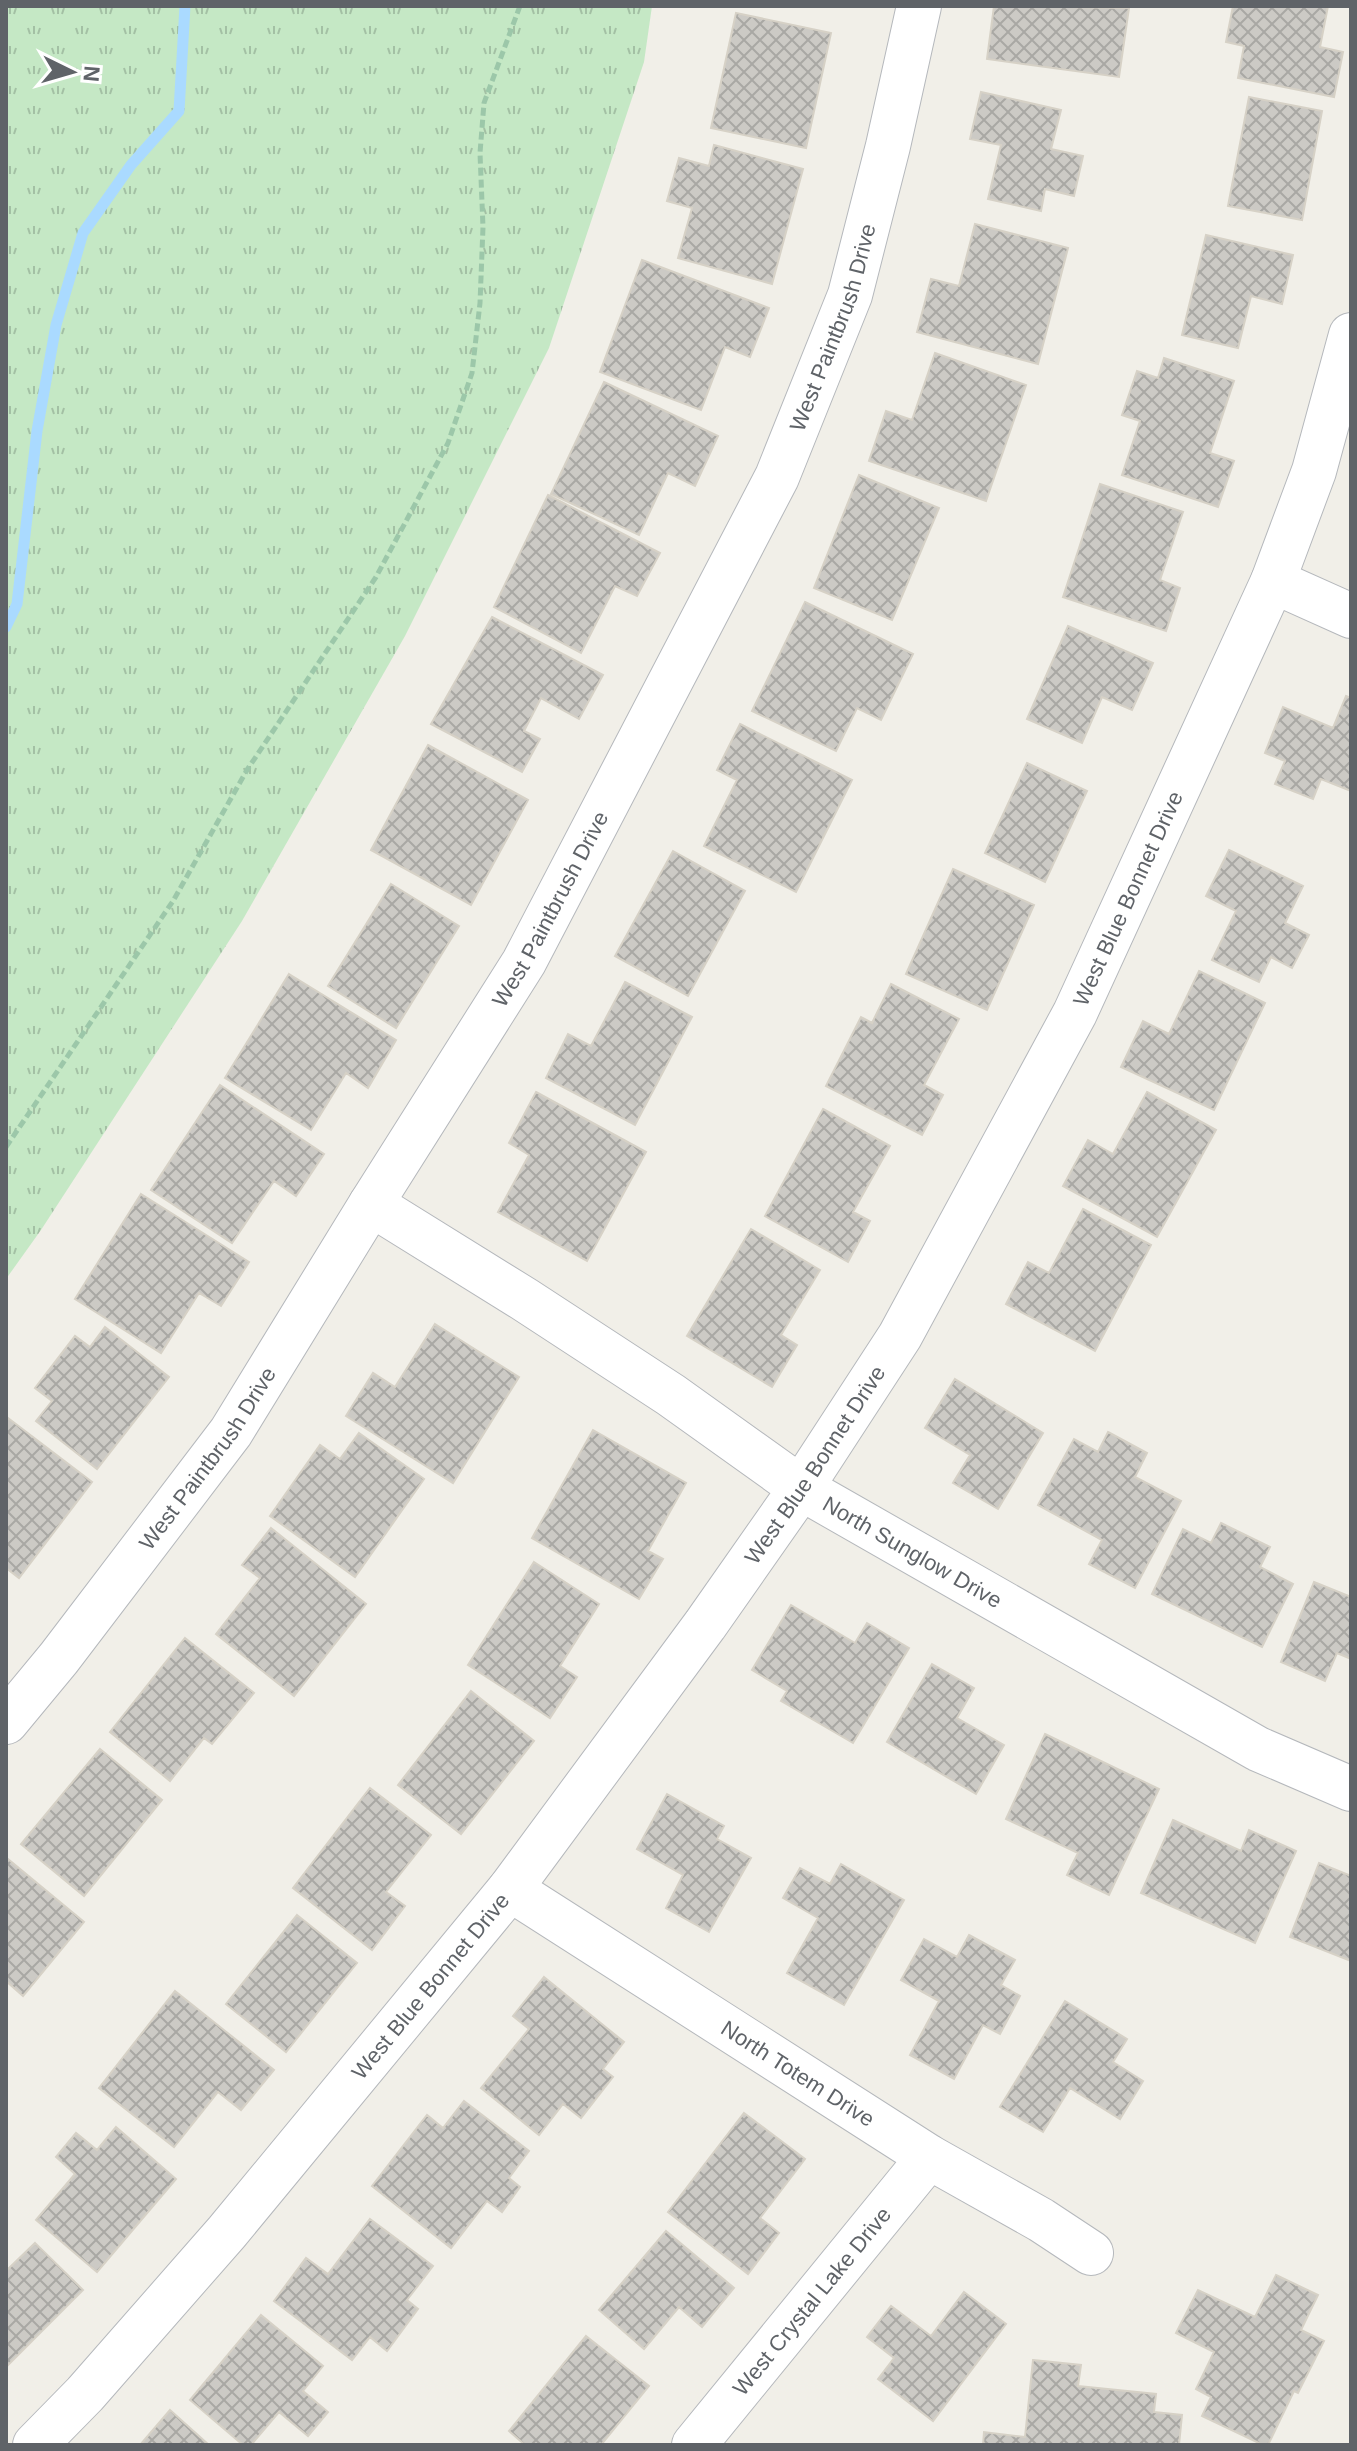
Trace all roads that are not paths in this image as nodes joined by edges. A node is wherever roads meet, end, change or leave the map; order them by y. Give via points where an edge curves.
1 (919, 6) edge
2 (1351, 335) edge
3 (1273, 581) junction
4 (1351, 616) edge
5 (371, 1204) junction
6 (801, 1488) junction
7 (6, 1722) edge
8 (1351, 1789) edge
9 (510, 1889) junction
10 (929, 2157) junction
11 (1091, 2253) dead end
12 (35, 2445) edge
13 (694, 2445) edge

1 - 5 street, West Paintbrush Drive via 850,295 777,477 524,962
2 - 3 street, West Blue Bonnet Drive via 1314,471
3 - 4 street
3 - 6 street, West Blue Bonnet Drive via 1075,1013 900,1336
5 - 6 street, North Sunglow Drive via 671,1395
5 - 7 street, West Paintbrush Drive via 231,1432
6 - 8 street, North Sunglow Drive via 1258,1749
6 - 9 street, West Blue Bonnet Drive
9 - 10 street, North Totem Drive
9 - 12 street, West Blue Bonnet Drive via 227,2232
10 - 11 street, North Totem Drive
10 - 13 street, West Crystal Lake Drive

